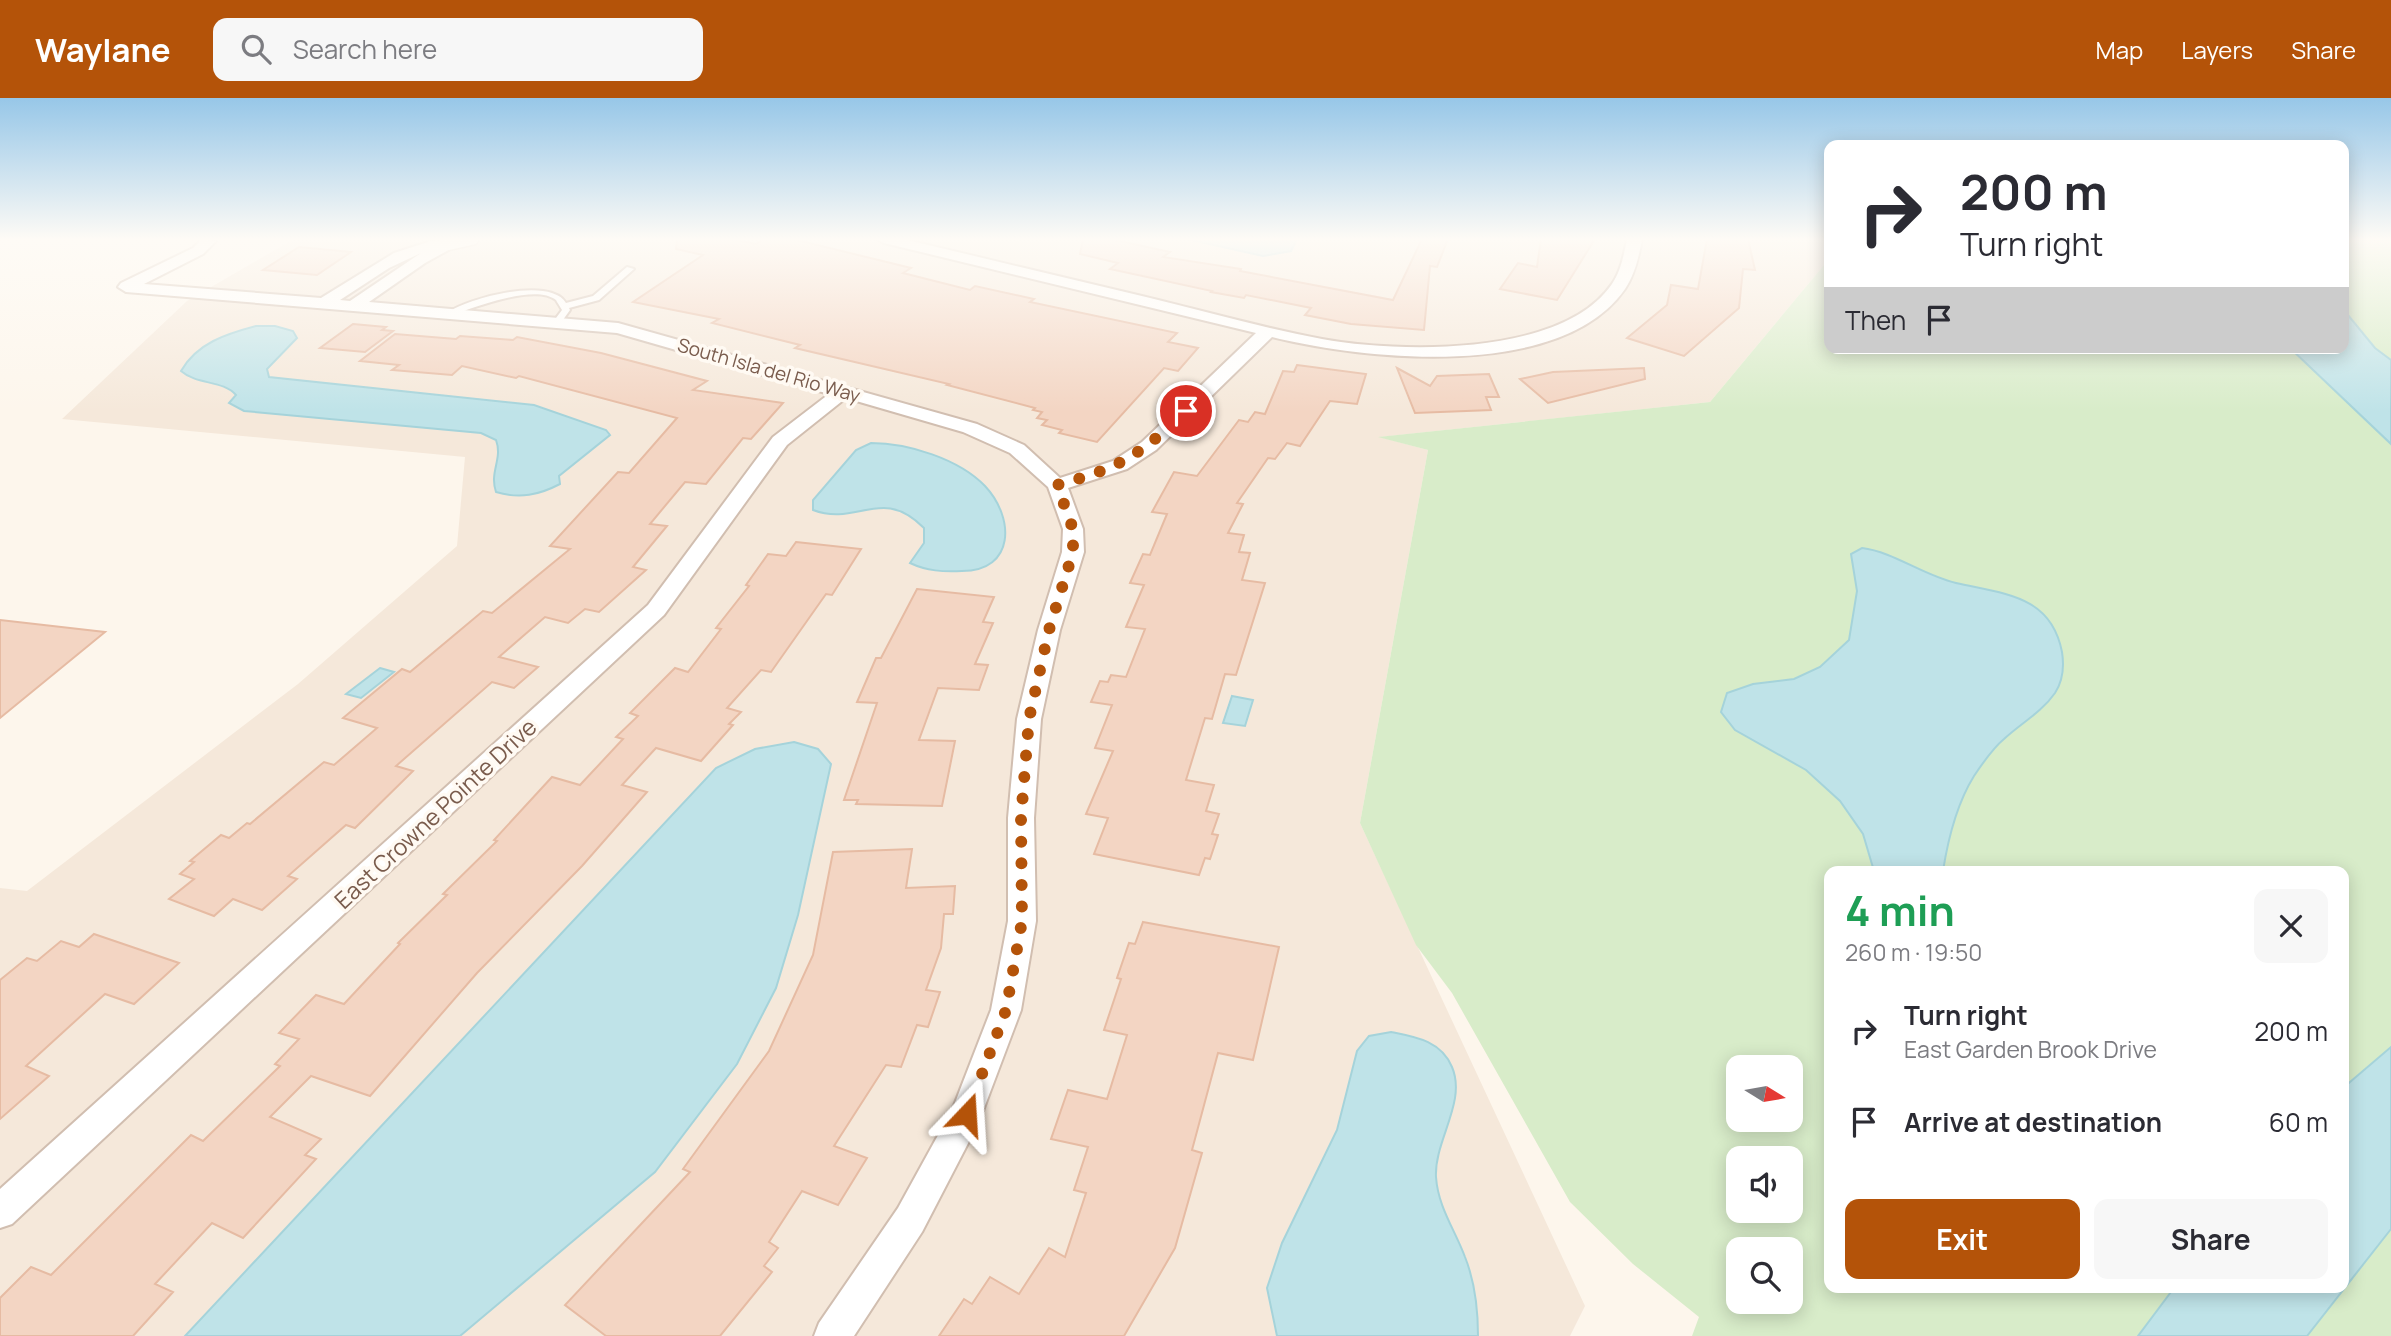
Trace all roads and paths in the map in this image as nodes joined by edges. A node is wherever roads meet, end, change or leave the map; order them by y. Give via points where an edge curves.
1 (248, 297) edge
2 (335, 297) edge
3 (367, 297) edge
4 (500, 297) edge
5 (554, 297) edge
6 (597, 297) edge
7 (1127, 297) edge
8 (1611, 297) edge
9 (325, 303) junction
10 (355, 305) junction
11 (566, 306) junction
12 (451, 313) junction
13 (557, 322) junction
14 (1268, 331) junction
15 (844, 391) junction
16 (1057, 485) junction
17 (0, 1212) edge
18 (832, 1336) edge

1 - 9 street, South Isla del Rio Way
2 - 9 street
3 - 10 street
4 - 12 lane
5 - 11 lane
6 - 11 lane
7 - 14 street
8 - 14 street via 1578,322 1548,334 1429,354 1359,350
9 - 10 street, South Isla del Rio Way
10 - 12 street, South Isla del Rio Way
11 - 13 lane
12 - 13 street, South Isla del Rio Way
13 - 15 street, South Isla del Rio Way via 644,334
14 - 16 street via 1149,446 1120,465
15 - 16 street, South Isla del Rio Way via 970,428 1017,449
15 - 17 street, East Crowne Pointe Drive via 780,441 656,610
16 - 18 street via 1073,529 1073,552 1029,719 1021,818 1022,921 1006,1010 967,1114 910,1220

